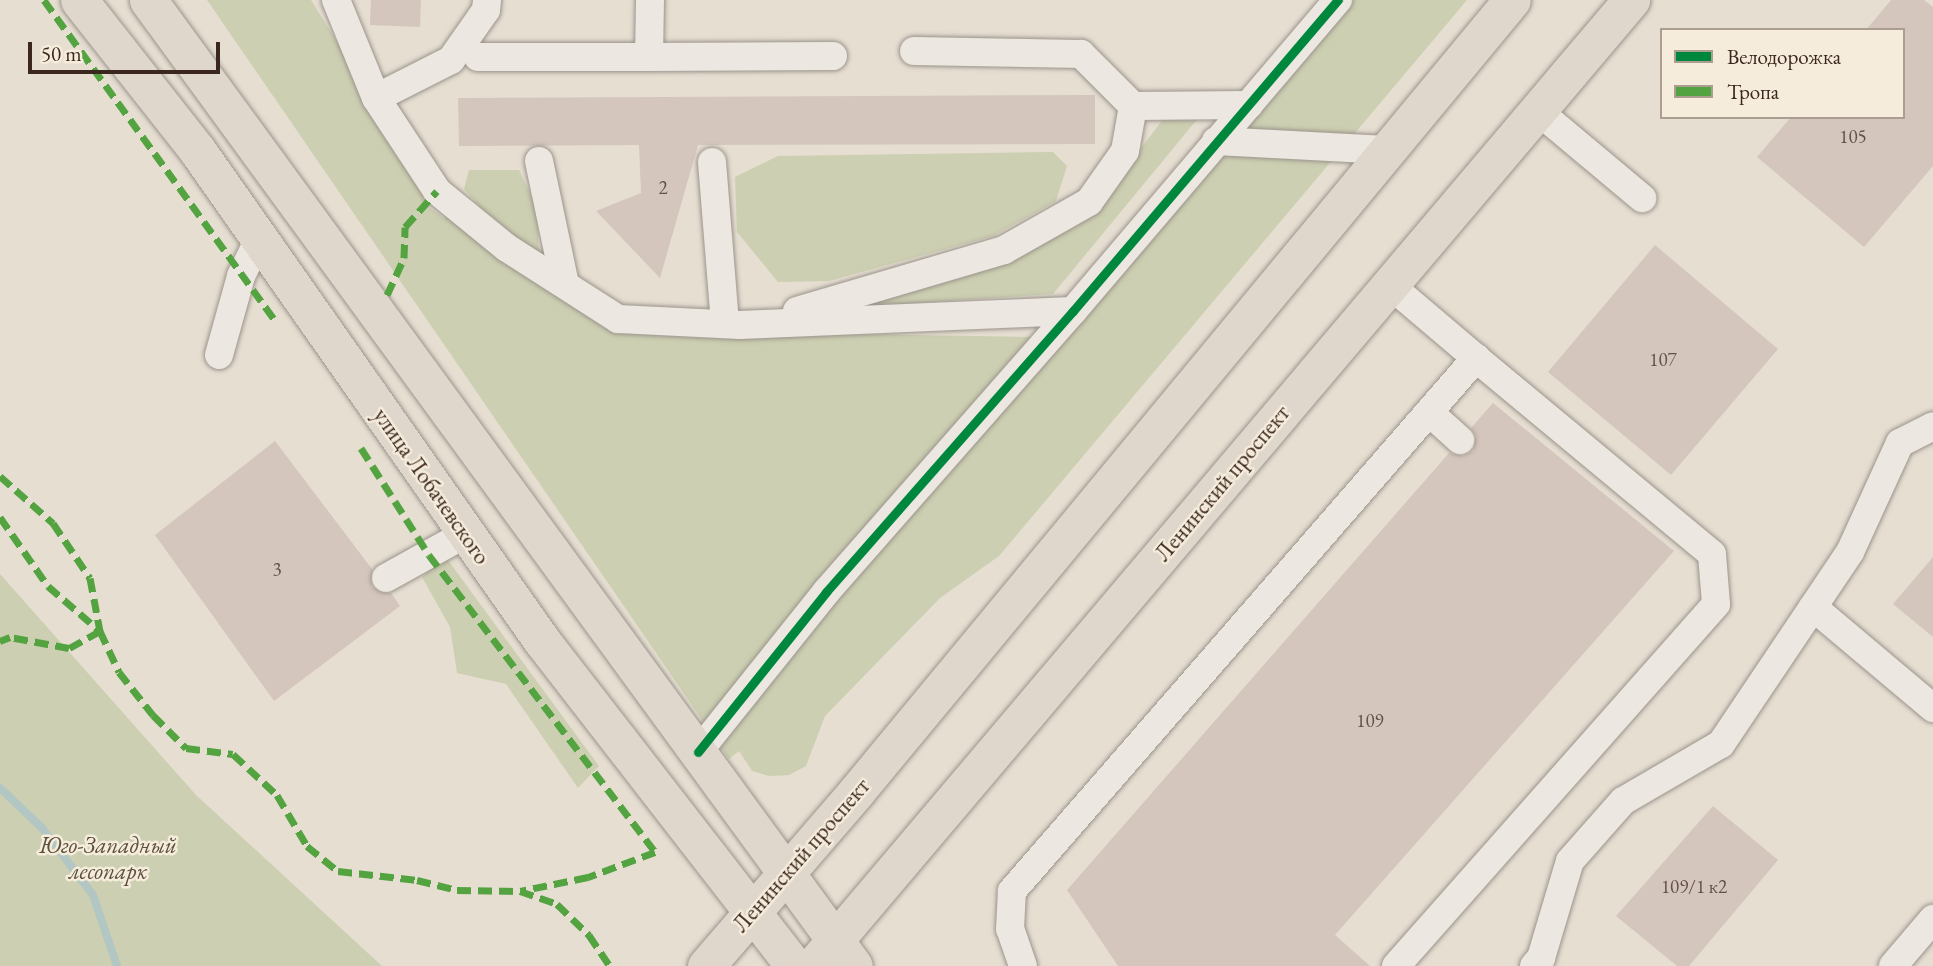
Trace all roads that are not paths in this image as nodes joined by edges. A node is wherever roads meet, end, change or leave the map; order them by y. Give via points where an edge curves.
1 (79, 0) edge
2 (148, 0) edge
3 (336, 0) edge
4 (487, 0) edge
5 (650, 0) edge
6 (1338, 0) edge
7 (1512, 0) edge
8 (1631, 0) edge
9 (914, 51) dead end
10 (833, 56) dead end
11 (478, 57) dead end
12 (649, 57) junction
13 (376, 99) junction
14 (1249, 104) junction
15 (1133, 106) junction
16 (1538, 111) junction
17 (1216, 141) junction
18 (1387, 150) junction
19 (539, 161) dead end
20 (712, 162) dead end
21 (1642, 198) dead end
22 (258, 241) junction
23 (565, 284) junction
24 (1390, 285) junction
25 (1073, 311) junction
26 (733, 324) junction
27 (219, 355) dead end
28 (1476, 358) junction
29 (1429, 412) junction
30 (1933, 425) edge
31 (1460, 440) dead end
32 (465, 534) junction
33 (386, 578) dead end
34 (1813, 607) junction
35 (1933, 708) edge
36 (698, 752) junction
37 (786, 874) junction
38 (752, 912) junction
39 (1933, 919) edge
40 (834, 957) edge
41 (706, 966) edge
42 (794, 966) edge
43 (1023, 966) edge
44 (1396, 966) edge
45 (1534, 966) edge
46 (1894, 966) edge

1 - 22 main road, улица Лобачевского via 197,150
2 - 36 main road
3 - 13 street
4 - 13 street via 486,9 451,60
5 - 12 street
6 - 14 street
7 - 18 main road, Ленинский проспект
8 - 16 main road, Ленинский проспект
9 - 15 street via 1082,54
10 - 12 street
11 - 12 street
13 - 23 street via 437,191 507,248
14 - 15 street
14 - 17 street
15 - 26 street via 1125,151 1089,202 1004,250 863,295
16 - 21 street
16 - 24 main road, Ленинский проспект
17 - 18 street
17 - 25 street
18 - 37 main road, Ленинский проспект
19 - 23 street
20 - 26 street
22 - 27 street via 241,276
22 - 32 main road, улица Лобачевского
23 - 26 street via 618,318
24 - 28 street
24 - 40 main road, Ленинский проспект
25 - 26 street
25 - 36 street via 826,592
28 - 29 street
28 - 44 street via 1712,554 1716,604
29 - 31 street
29 - 43 street via 1012,891 1010,929
30 - 34 street via 1900,443 1850,552
32 - 33 street
32 - 38 main road, улица Лобачевского
34 - 35 street
34 - 45 street via 1721,744 1623,801 1570,861 1541,958
36 - 37 main road
37 - 38 main road, Ленинский проспект
37 - 40 main road
38 - 41 main road, Ленинский проспект
38 - 42 main road, улица Лобачевского
39 - 46 street

